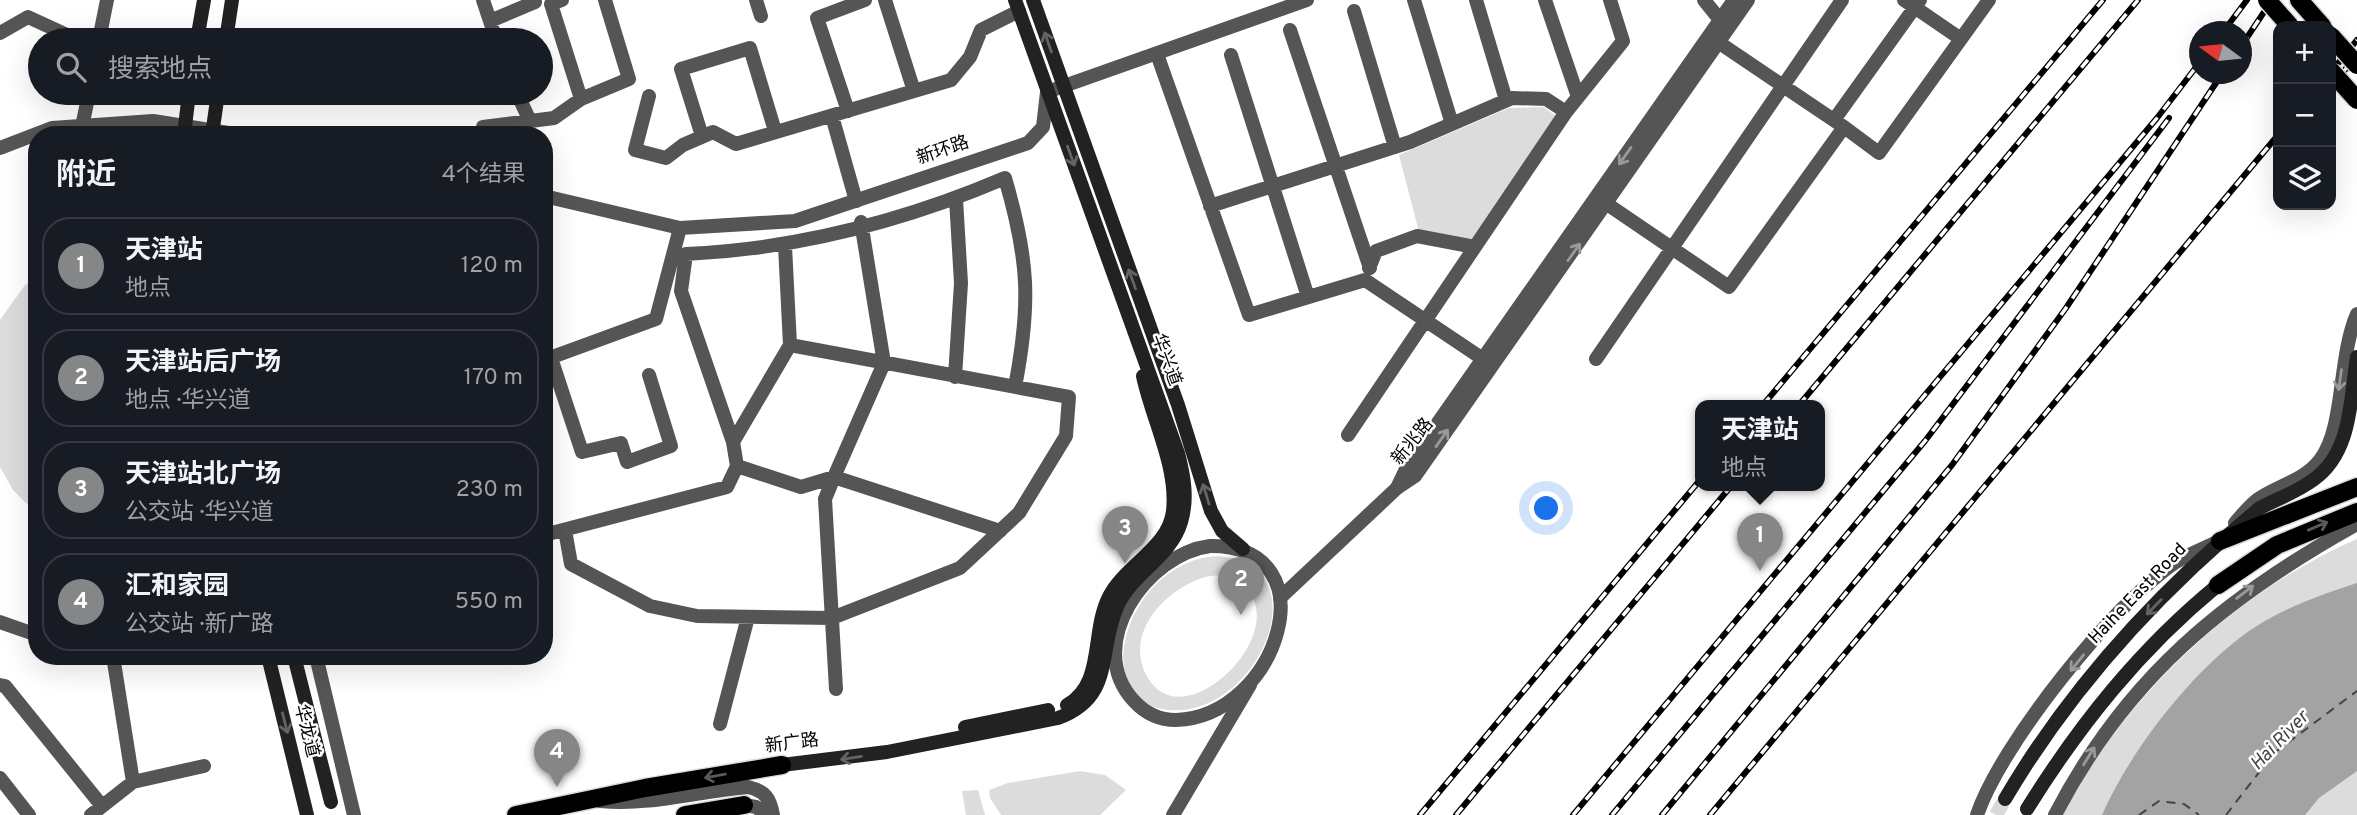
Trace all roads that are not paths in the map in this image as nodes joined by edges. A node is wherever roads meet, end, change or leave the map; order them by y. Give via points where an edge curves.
1 (107, 0) edge
2 (204, 0) edge
3 (232, 0) edge
4 (483, 0) edge
5 (534, 0) edge
6 (562, 0) edge
7 (605, 0) edge
8 (756, 0) edge
9 (865, 0) edge
10 (885, 0) edge
11 (1033, 0) edge
12 (1307, 0) edge
13 (1414, 0) edge
14 (1476, 0) edge
15 (1545, 0) edge
16 (1610, 0) edge
17 (1704, 0) edge
18 (1748, 0) edge
19 (1843, 0) edge
20 (1989, 0) edge
21 (2267, 0) edge
22 (2299, 0) edge
23 (1913, 2) edge
24 (1731, 5) edge
25 (1017, 6) edge
26 (1354, 11) dead end
27 (761, 16) dead end
28 (490, 21) junction
29 (2286, 21) edge
30 (2318, 21) edge
31 (1723, 25) junction
32 (52, 28) edge
33 (101, 28) edge
34 (199, 28) edge
35 (228, 28) edge
36 (492, 28) edge
37 (1290, 30) dead end
38 (0, 33) edge
39 (1961, 39) junction
40 (1718, 42) junction
41 (2336, 42) edge
42 (1157, 54) junction
43 (1231, 55) dead end
44 (2357, 65) edge
45 (2336, 77) edge
46 (1784, 86) junction
47 (1063, 88) junction
48 (914, 91) junction
49 (1047, 92) junction
50 (649, 96) dead end
51 (1578, 97) junction
52 (580, 99) junction
53 (1506, 100) junction
54 (2357, 100) edge
55 (87, 105) edge
56 (187, 105) edge
57 (216, 105) edge
58 (523, 105) edge
59 (848, 111) junction
60 (1566, 113) junction
61 (832, 116) junction
62 (529, 119) dead end
63 (1452, 124) junction
64 (1839, 124) junction
65 (82, 126) edge
66 (94, 126) edge
67 (170, 126) edge
68 (185, 126) edge
69 (214, 126) edge
70 (491, 126) edge
71 (775, 131) junction
72 (702, 136) junction
73 (28, 137) edge
74 (1395, 147) junction
75 (0, 148) edge
76 (1336, 166) junction
77 (1272, 186) junction
78 (553, 198) edge
79 (956, 199) junction
80 (856, 201) junction
81 (1607, 204) junction
82 (1210, 206) junction
83 (861, 224) junction
84 (680, 228) junction
85 (785, 246) junction
86 (1475, 247) junction
87 (1672, 248) junction
88 (1367, 274) junction
89 (1308, 297) junction
90 (2357, 314) edge
91 (1426, 320) junction
92 (1136, 334) junction
93 (790, 345) junction
94 (553, 357) edge
95 (2357, 357) edge
96 (1483, 359) junction
97 (1596, 359) dead end
98 (884, 363) junction
99 (553, 375) edge
100 (649, 375) dead end
101 (955, 377) junction
102 (1015, 387) junction
103 (1348, 435) dead end
104 (733, 442) junction
105 (737, 466) junction
106 (835, 477) junction
107 (2357, 486) edge
108 (1397, 488) junction
109 (2357, 512) edge
110 (2357, 524) edge
111 (565, 530) junction
112 (1000, 531) junction
113 (553, 533) edge
114 (2220, 541) junction
115 (1243, 549) junction
116 (2218, 585) joint
117 (1280, 598) junction
118 (748, 617) junction
119 (832, 618) junction
120 (0, 622) edge
121 (28, 632) edge
122 (114, 665) edge
123 (270, 665) edge
124 (296, 665) edge
125 (318, 665) edge
126 (0, 685) edge
127 (1250, 685) junction
128 (836, 689) dead end
129 (1072, 713) joint
130 (720, 724) dead end
131 (918, 745) junction
132 (782, 765) joint
133 (205, 766) dead end
134 (0, 778) edge
135 (133, 782) junction
136 (2005, 799) tunnel mouth
137 (594, 800) junction
138 (331, 802) dead end
139 (744, 805) joint
140 (2027, 809) dead end
141 (97, 811) edge
142 (29, 815) edge
143 (307, 815) edge
144 (354, 815) edge
145 (516, 815) edge
146 (685, 815) edge
147 (766, 815) edge
148 (773, 815) edge
149 (1172, 815) edge
150 (1977, 815) edge
151 (2055, 815) edge

1 - 33 street
2 - 34 main road
3 - 35 main road
4 - 28 street
5 - 28 street
6 - 52 street via 551,4
7 - 52 street via 629,79
8 - 27 street
9 - 59 street via 817,18
10 - 48 street
47 -> 11 main road, 华兴道
12 - 42 street
13 - 63 street
14 - 53 street
15 - 51 street
16 - 51 street via 1623,41
17 - 31 street
18 - 24 street, 新兆路
19 - 46 street
20 - 39 street
21 - 29 main road, bridge
22 - 30 main road
23 - 39 street
23 - 64 street
24 - 31 street, 新兆路
25 - 48 street via 981,30 970,57 951,80
25 - 49 main road, 华兴道
26 - 74 street
28 - 36 street
31 - 40 street, 新兆路
31 -> 96 street, 新兆路
32 - 38 street via 28,17
37 - 76 street
39 - 64 street via 1879,153
40 - 46 street
40 - 81 street, 新兆路
41 - 44 main road, bridge
42 - 47 street
42 - 82 street
43 - 77 street
45 - 54 main road, bridge
46 - 64 street
46 - 87 street
47 - 49 street
115 -> 47 main road, 华兴道 via 1222,531 1211,511 1178,405
48 - 59 street
49 - 80 street, 新环路 via 1043,127 1028,143
49 -> 92 main road, 华兴道
50 - 72 street via 635,150 666,158
51 - 60 street
52 - 70 street via 554,118
53 - 60 street via 1546,99
53 - 63 street
55 - 65 street
56 - 68 main road
57 - 69 main road
58 - 62 street
59 - 61 street
60 - 86 street
61 - 71 street
61 - 80 street
63 - 74 street
64 - 87 street via 1729,287
66 - 67 street via 153,121
71 - 72 street via 736,144 713,132
71 - 72 street via 750,48 681,69
73 - 75 street
74 - 76 street
76 - 77 street
76 - 88 street
77 - 82 street
77 - 89 street
78 - 84 street, 新环路
79 - 83 street
79 - 101 street via 961,283
79 - 102 street via 1005,178 1021,236 1028,302
80 - 84 street, 新环路 via 795,221
81 - 87 street
108 -> 81 street, 新兆路 via 1415,476
82 - 89 street via 1249,315
83 - 85 street
83 - 98 street
84 - 94 street via 656,319
85 - 93 street
85 - 104 street via 686,254 681,291
86 - 88 street via 1417,236 1376,251
86 - 91 street
87 - 97 street
88 - 89 street
88 - 91 street
90 -> 114 street via 2343,360 2327,449 2303,475 2258,499
91 - 96 street
91 - 103 street
92 - 129 main road, 华兴道 via 1178,453 1185,506 1174,539 1119,603 1097,688 1090,701
92 - 131 main road via 1145,387 1171,478 1173,513 1159,540 1110,594 1085,691 1064,707 970,725
93 - 98 street
93 - 104 street
95 - 114 main road, bridge via 2346,431 2332,461 2312,481 2260,508
96 - 108 street, 新兆路
98 - 101 street
98 - 106 street
99 - 100 street via 582,452 621,443 627,462 671,446
101 - 102 street
102 - 112 street via 1069,397 1066,436 1019,513
104 - 105 street
105 - 106 street via 801,487
105 - 111 street via 727,487
106 - 112 street
106 - 119 street via 825,499
107 - 114 main road, Haihe East Road
108 - 117 street
116 -> 109 main road via 2277,545
151 -> 110 street via 2103,734 2164,663 2270,574
111 - 113 street
111 - 118 street via 571,564 650,606 696,616
112 - 119 street via 960,568
114 -> 136 main road, Haihe East Road via 2070,700
114 -> 150 street via 2175,563 2099,636 1997,768
115 - 117 street via 1269,569
115 - 127 street via 1196,548 1161,567 1129,607 1116,657 1127,693 1142,709 1164,719 1212,712
116 - 140 main road via 2168,628 2108,693
117 - 127 street via 1278,635
118 - 119 street
118 - 130 street
119 - 128 street
120 - 121 street
122 - 135 street
123 -> 143 main road, 华龙道
124 - 138 main road
125 - 144 street
126 - 141 street
127 - 149 street
129 - 131 main road, 新广路
131 -> 132 main road, 新广路
132 -> 137 main road, 新广路
133 - 135 street
134 - 142 street
135 - 141 street
137 - 145 main road, 新广路
137 - 148 street via 657,801 748,787 761,790 771,801
139 - 146 main road
139 - 147 street

